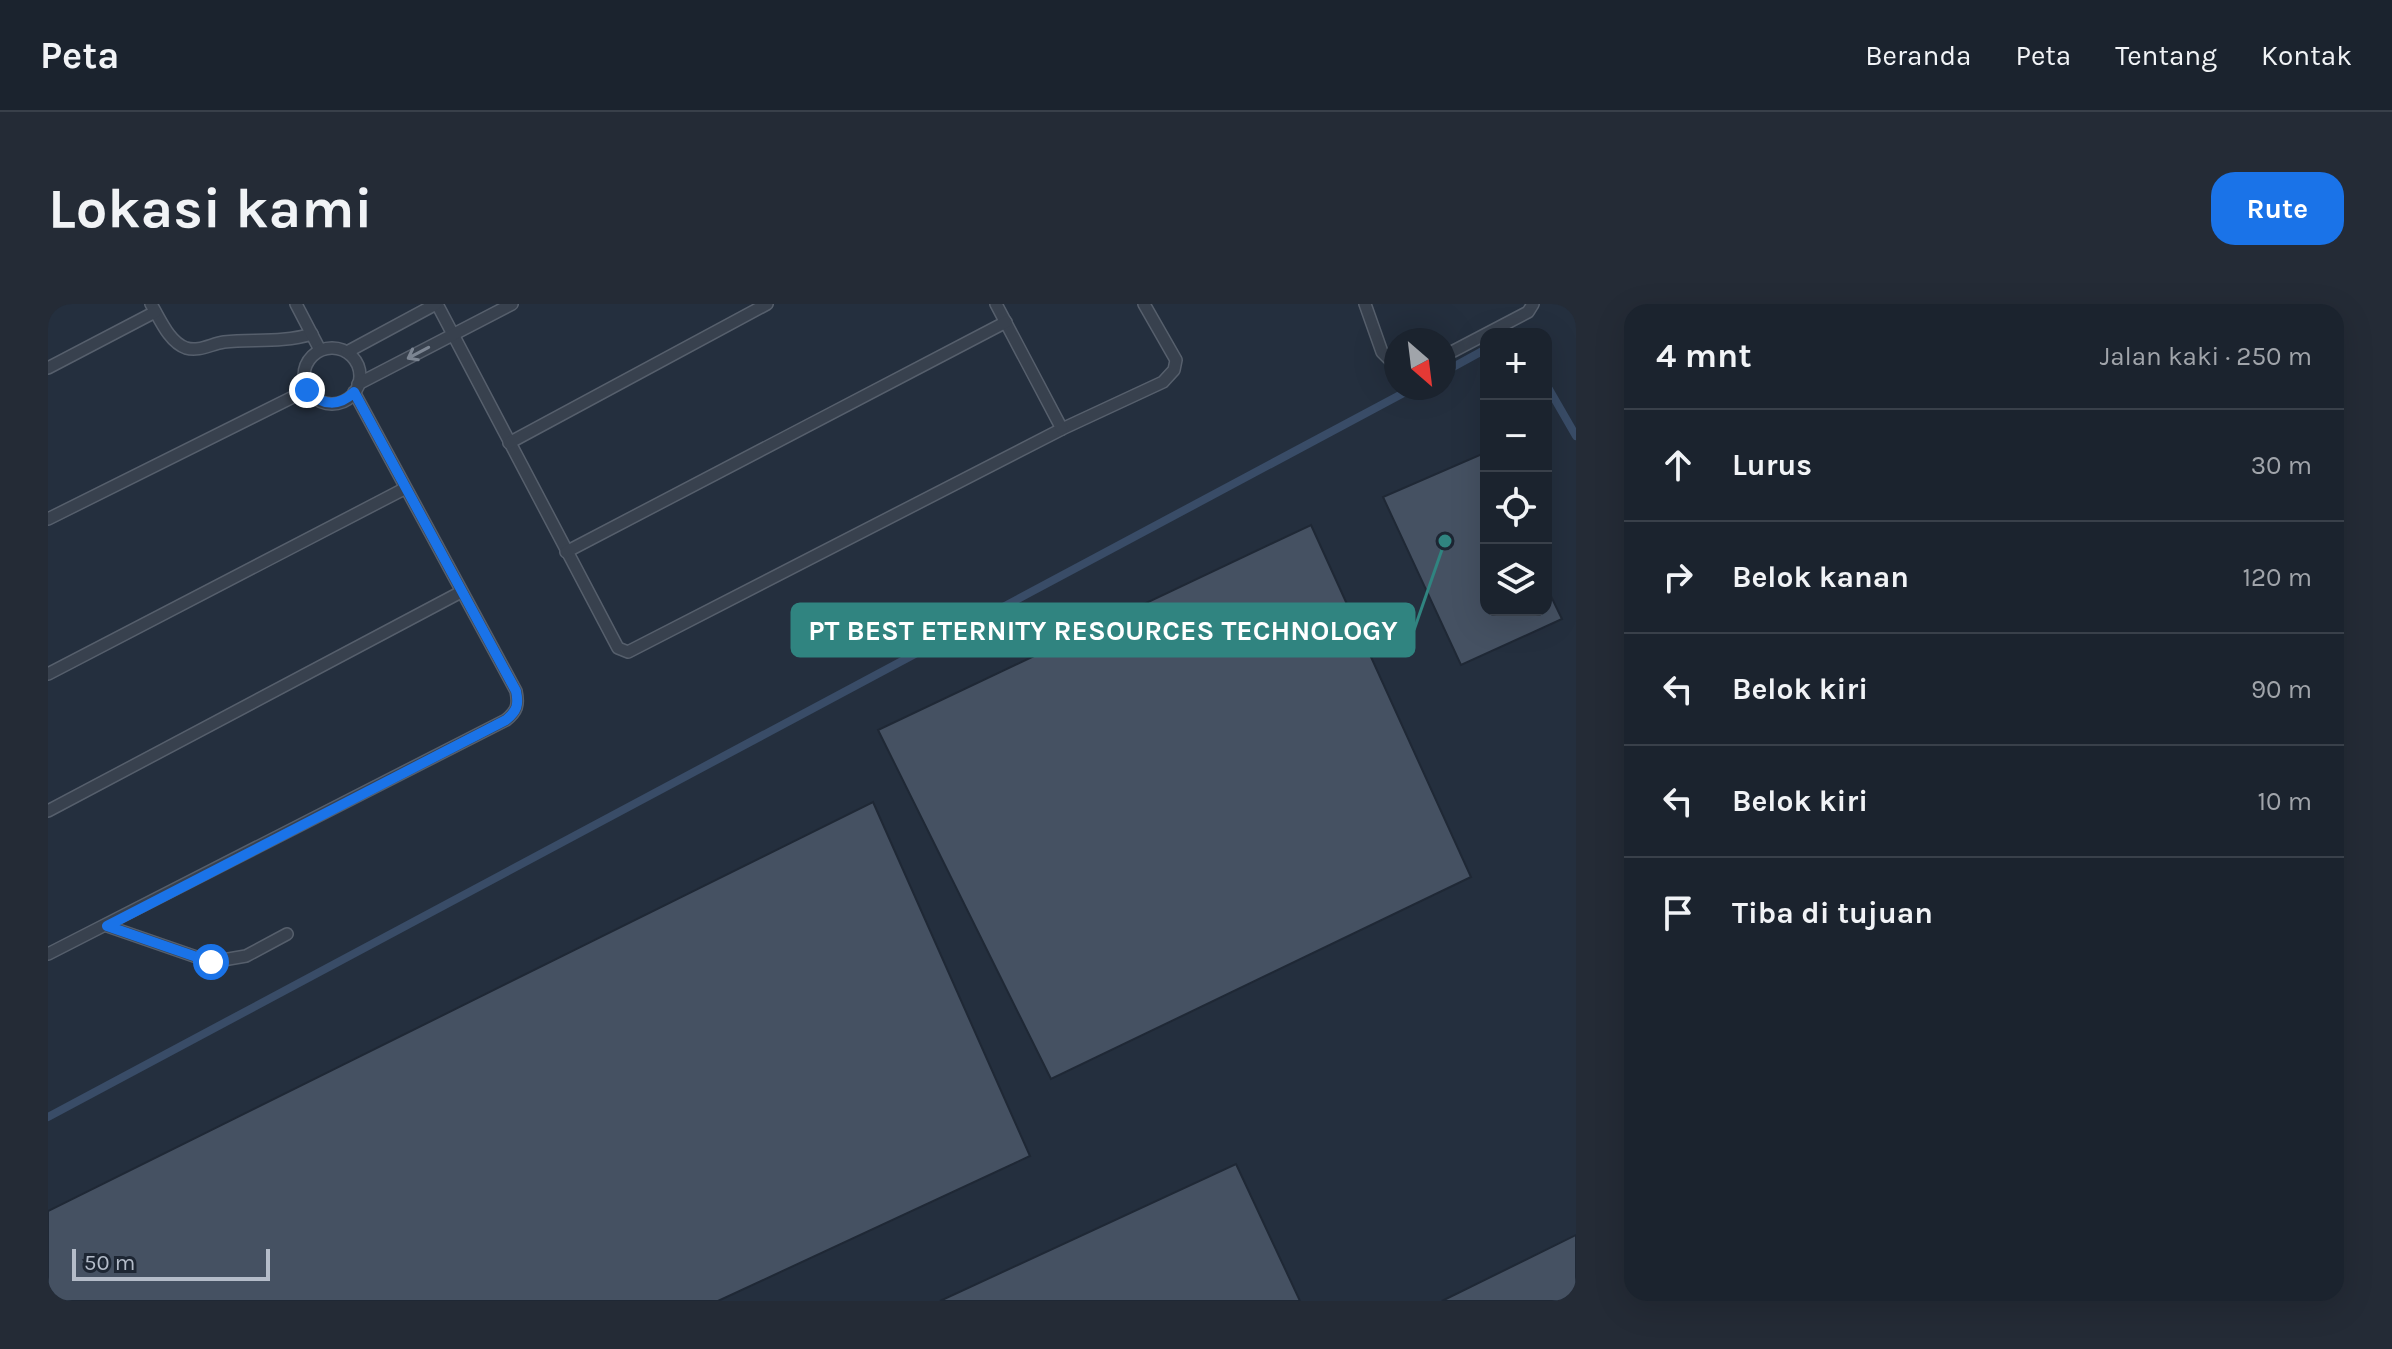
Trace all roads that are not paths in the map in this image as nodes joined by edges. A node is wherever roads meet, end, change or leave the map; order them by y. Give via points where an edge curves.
1 (296, 304) edge
2 (436, 304) edge
3 (512, 304) edge
4 (767, 304) edge
5 (996, 304) edge
6 (1144, 304) edge
7 (1365, 304) edge
8 (1533, 304) edge
9 (153, 308) edge
10 (1006, 322) junction
11 (312, 334) junction
12 (452, 335) junction
13 (320, 350) junction
14 (1456, 350) edge
15 (347, 352) junction
16 (1384, 354) edge
17 (48, 368) edge
18 (356, 388) junction
19 (307, 390) junction
20 (1062, 429) junction
21 (509, 443) junction
22 (404, 489) junction
23 (48, 519) edge
24 (566, 552) junction
25 (461, 592) junction
26 (48, 674) edge
27 (48, 811) edge
28 (107, 926) junction
29 (287, 934) dead end
30 (48, 954) edge

1 - 11 lane
2 - 12 lane
2 - 15 lane
3 - 12 lane
4 - 21 lane
5 - 10 lane
6 - 20 lane via 1176,360 1174,370 1163,382
7 - 16 lane
8 - 14 lane via 1528,312
9 - 11 lane via 187,348 290,341
9 - 17 lane
10 - 20 lane
10 - 24 lane
11 - 13 lane
12 -> 18 lane
12 - 21 lane
13 - 15 lane
13 - 19 lane via 304,372
15 - 18 lane via 358,366
18 - 19 lane via 348,398 331,403
18 - 22 lane
19 - 23 lane
20 - 24 lane via 628,652 618,648
21 - 24 lane
22 - 25 lane
22 - 26 lane
25 - 27 lane
25 - 28 lane via 516,691 516,712
28 - 29 lane via 211,962 246,956
28 - 30 lane

